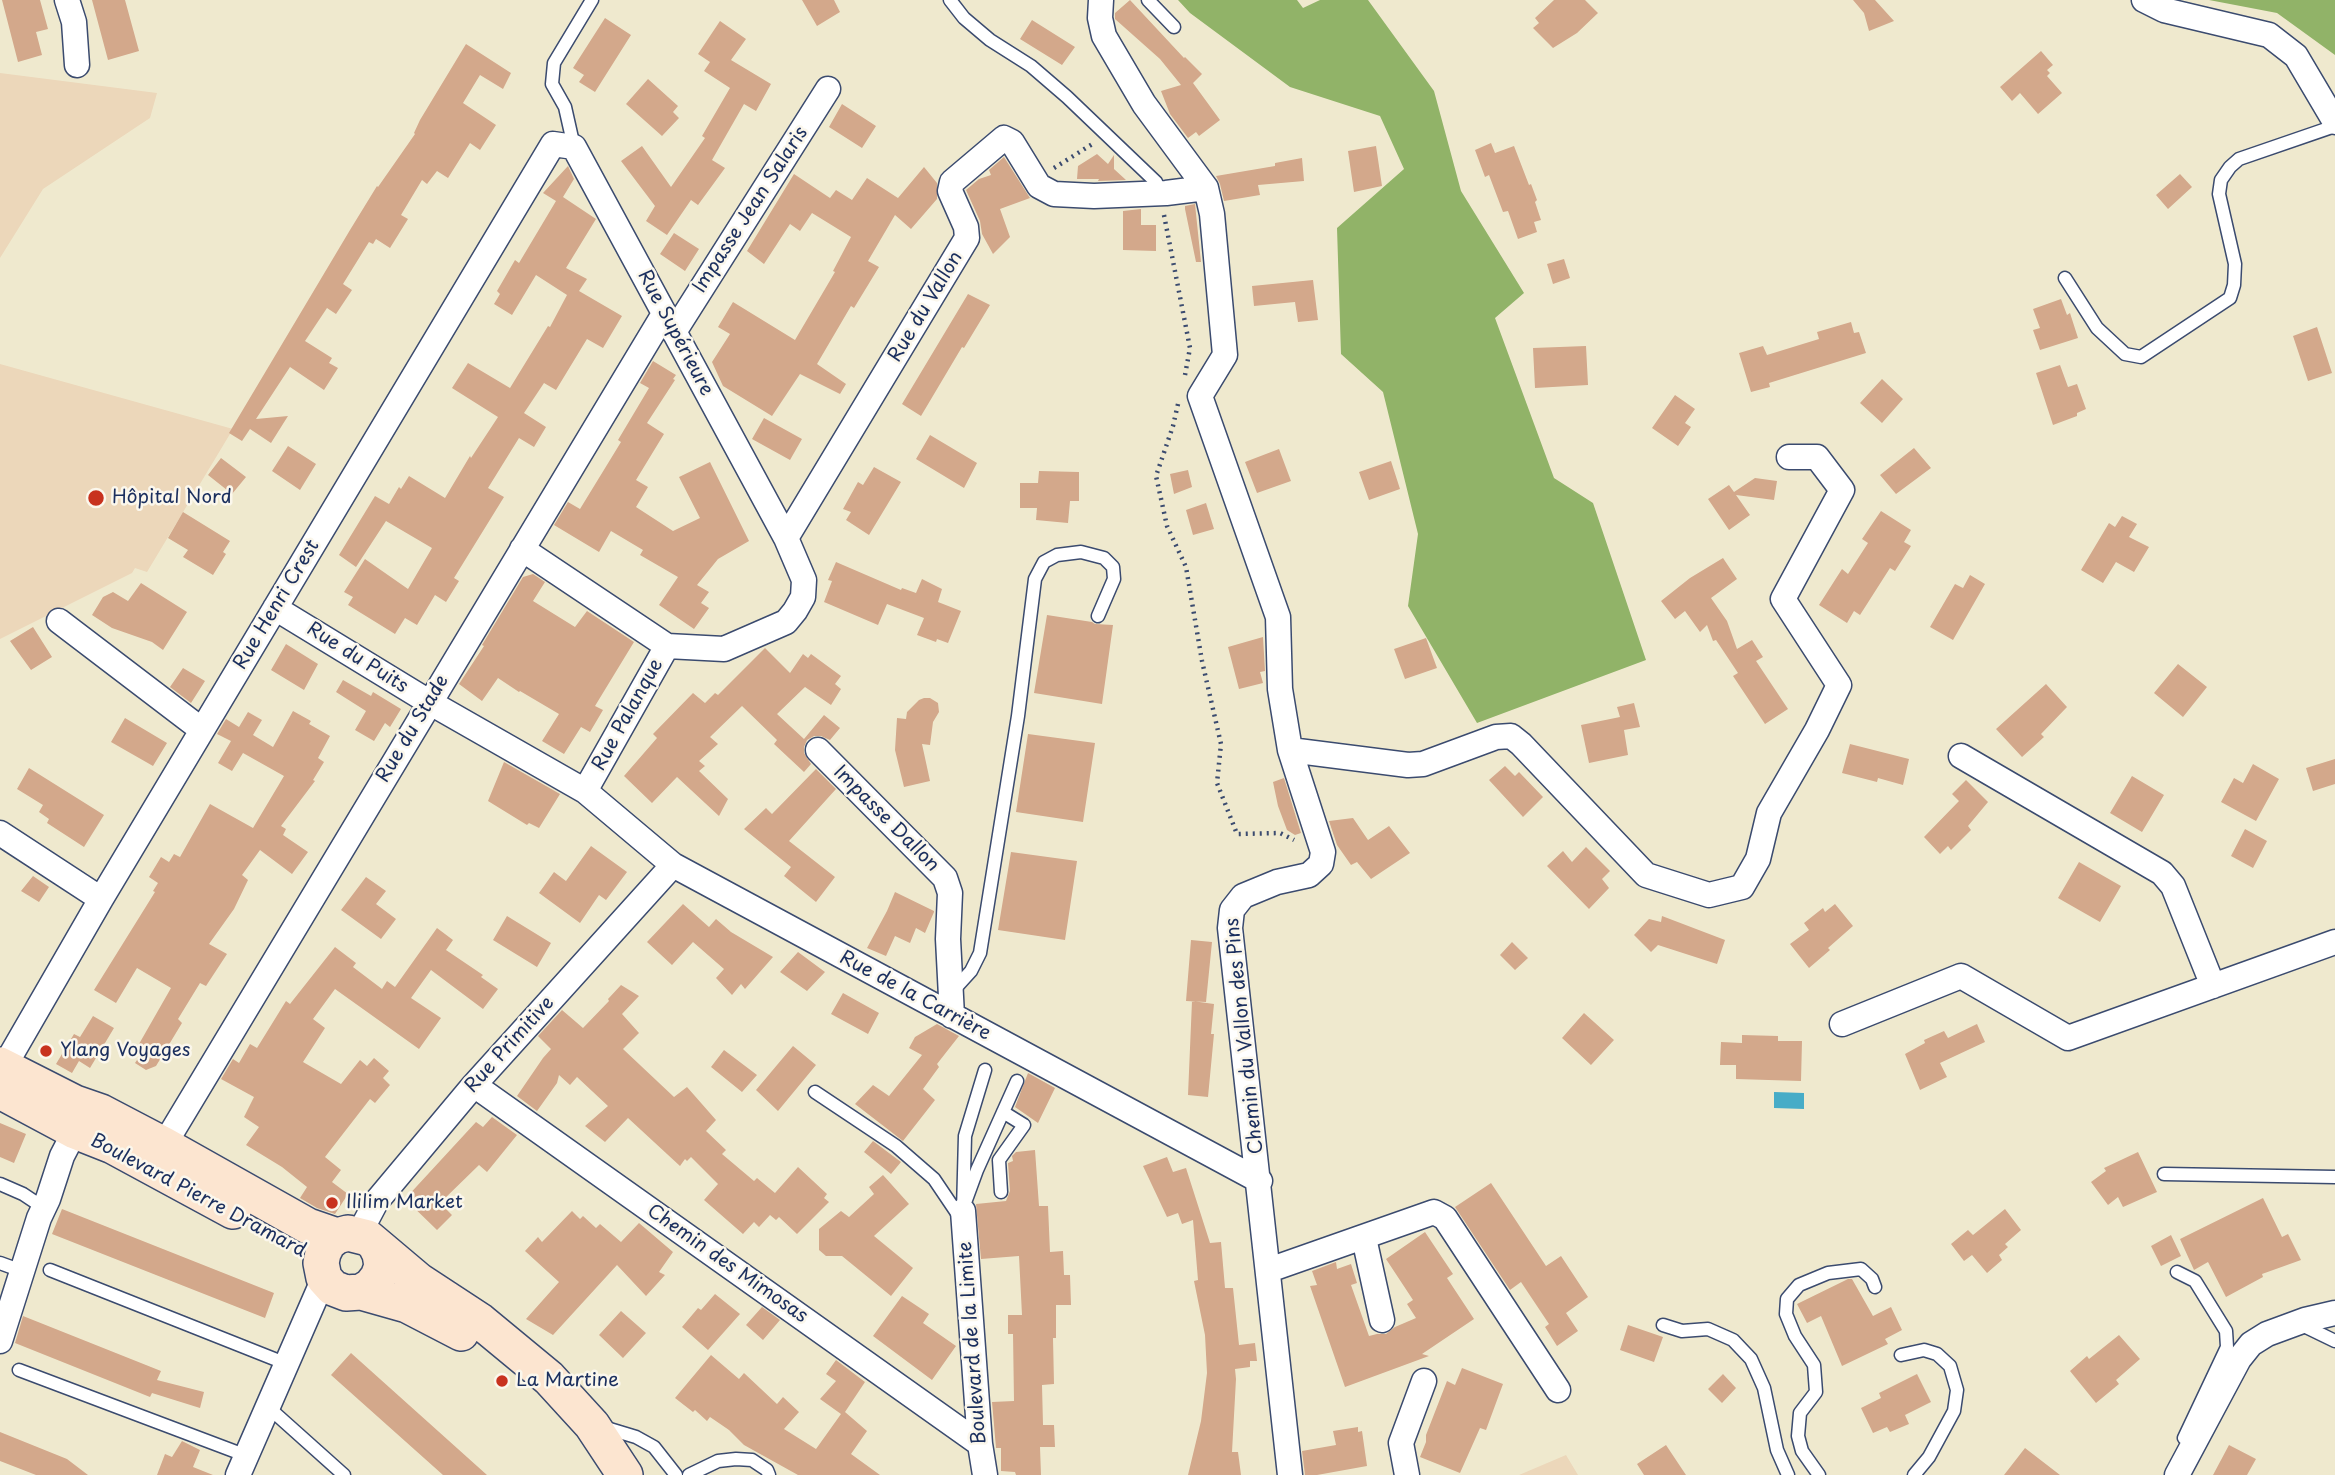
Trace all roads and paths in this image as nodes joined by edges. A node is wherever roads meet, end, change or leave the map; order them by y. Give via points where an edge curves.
1 (67, 0) edge
2 (592, 0) edge
3 (950, 0) edge
4 (1101, 0) edge
5 (1149, 0) edge
6 (2144, 0) edge
7 (1174, 27) dead end
8 (77, 65) dead end
9 (828, 89) dead end
10 (2335, 124) edge
11 (1106, 136) junction
12 (564, 145) junction
13 (1035, 180) junction
14 (1206, 188) junction
15 (1161, 193) junction
16 (2065, 278) dead end
17 (669, 323) junction
18 (1182, 387) dead end
19 (1179, 400) dead end
20 (1789, 457) dead end
21 (786, 538) junction
22 (522, 549) junction
23 (275, 607) junction
24 (1098, 617) dead end
25 (59, 621) dead end
26 (667, 646) junction
27 (429, 702) junction
28 (202, 730) junction
29 (818, 750) dead end
30 (1290, 750) junction
31 (1961, 756) dead end
32 (585, 791) junction
33 (0, 833) edge
34 (673, 865) junction
35 (1304, 876) junction
36 (101, 899) junction
37 (2335, 942) edge
38 (2213, 986) junction
39 (952, 1005) junction
40 (1842, 1024) dead end
41 (985, 1070) dead end
42 (1, 1074) edge
43 (1017, 1081) dead end
44 (474, 1085) junction
45 (815, 1092) dead end
46 (1003, 1112) junction
47 (75, 1131) junction
48 (164, 1144) junction
49 (113, 1146) junction
50 (209, 1170) junction
51 (2164, 1174) dead end
52 (2335, 1177) edge
53 (1259, 1181) junction
54 (0, 1184) edge
55 (1001, 1192) dead end
56 (46, 1203) junction
57 (963, 1216) junction
58 (1364, 1238) junction
59 (346, 1263) junction
60 (11, 1267) edge
61 (50, 1270) dead end
62 (1269, 1270) junction
63 (2177, 1272) dead end
64 (1875, 1287) dead end
65 (7, 1298) edge
66 (2335, 1313) edge
67 (1382, 1320) dead end
68 (2298, 1323) junction
69 (1663, 1325) dead end
70 (0, 1341) edge
71 (2335, 1341) edge
72 (1901, 1355) dead end
73 (287, 1364) junction
74 (19, 1370) dead end
75 (1424, 1381) dead end
76 (1558, 1390) dead end
77 (268, 1408) junction
78 (592, 1425) junction
79 (980, 1444) junction
80 (243, 1465) edge
81 (344, 1475) edge
82 (603, 1475) edge
83 (625, 1475) edge
84 (676, 1475) edge
85 (689, 1475) edge
86 (769, 1475) edge
87 (985, 1475) edge
88 (1290, 1475) edge
89 (1407, 1475) edge
90 (1787, 1475) edge
91 (1819, 1475) edge
92 (1914, 1475) edge
93 (2177, 1475) edge

1 - 8 street via 74,22
2 - 12 lane via 554,63 552,84 565,107
3 - 11 lane via 973,26 1031,66
4 - 14 street via 1104,36 1144,104
5 - 7 lane
6 - 10 street via 2164,10 2269,35 2296,56
9 - 17 street, Impasse Jean Salaris
10 - 16 lane via 2239,159 2230,167 2219,194 2235,264 2230,298 2141,357 2125,354 2097,328
11 - 13 path
11 - 15 lane via 1156,182
12 - 17 street, Rue Supérieure
12 - 23 street, Rue Henri Crest
13 - 15 street via 1054,194
13 - 21 street, Rue du Vallon via 1012,142 1004,138 953,182 950,191 967,238
14 - 15 street
14 - 30 street via 1225,355 1200,396 1278,617 1280,689
15 - 18 path via 1190,348
17 - 21 street, Rue Supérieure
17 - 22 street, Rue du Stade
19 - 35 path via 1156,476 1167,526 1186,567 1221,744 1217,783 1237,835 1280,833 1305,844 1312,852
20 - 30 street via 1817,457 1842,490 1783,599 1839,685 1769,813 1758,859 1742,887 1709,895 1646,875 1511,736 1408,765
21 - 26 street, Rue Palanque via 804,580 803,597 786,622 724,649
22 - 26 street
22 - 27 street, Rue du Stade
23 - 27 street, Rue du Puits
23 - 28 street, Rue Henri Crest
24 - 39 lane via 1114,579 1104,558 1081,552 1044,562 1035,579 980,953
25 - 28 street
26 - 32 street, Rue Palanque
27 - 32 street, Rue du Puits
27 - 48 street, Rue du Stade
28 - 36 street, Rue Henri Crest
29 - 39 street, Impasse Dallon via 945,878 950,893
30 - 35 street via 1323,852 1321,864
31 - 38 street via 2161,873 2173,886
32 - 34 street, Rue de la Carrière
33 - 36 street
34 - 39 street, Rue de la Carrière
34 - 44 street, Rue Primitive
35 - 53 street, Chemin du Vallon des Pins via 1242,896 1231,910
36 - 42 street, Rue Henri Crest
37 - 38 street
38 - 40 street via 2068,1038 1961,976
39 - 53 street, Rue de la Carrière
41 - 57 lane via 965,1136
42 - 47 street, Boulevard Pierre Dramard
42 - 48 street, Boulevard Pierre Dramard via 101,1112
43 - 46 lane
44 - 59 street, Rue Primitive via 376,1202
44 - 79 street, Chemin des Mimosas
45 - 57 lane via 896,1146 934,1179
46 - 55 lane via 1024,1125 999,1160
46 - 57 lane
47 - 49 street, Boulevard Pierre Dramard
47 - 50 street, Boulevard Pierre Dramard via 88,1125 103,1127 181,1168
47 - 56 street
48 - 50 street, Boulevard Pierre Dramard
49 - 56 street via 91,1150 75,1161
49 - 59 street, Boulevard Pierre Dramard via 292,1244
50 - 59 street, Boulevard Pierre Dramard via 308,1226
51 - 52 lane
53 - 62 street, Chemin du Vallon des Pins
54 - 56 lane
56 - 60 street
57 - 79 street, Boulevard de la Limite
58 - 62 street
58 - 67 street
58 - 76 street via 1434,1213 1445,1218
59 - 73 street, Rue Primitive via 312,1309
59 - 78 street via 419,1281 507,1341
59 - 82 street via 497,1358 548,1402
60 - 65 street
61 - 73 lane
62 - 88 street, Chemin du Vallon des Pins
63 - 93 lane via 2195,1281 2226,1331 2227,1347 2174,1458
64 - 91 lane via 1860,1269 1828,1273 1799,1285 1787,1299 1786,1314 1814,1365 1816,1392 1800,1413 1797,1436
65 - 70 street
66 - 68 street
68 - 71 lane
68 - 93 street via 2267,1334 2245,1351
69 - 90 lane via 1682,1331 1708,1329 1733,1340 1751,1359 1764,1388
72 - 92 lane via 1924,1350 1937,1354 1950,1366 1957,1390 1954,1411
73 - 77 street, Rue Primitive
74 - 80 lane
75 - 89 street via 1401,1443
77 - 80 street, Rue Primitive
77 - 81 lane
78 - 83 street
78 - 84 lane via 654,1447
79 - 87 street, Boulevard de la Limite
85 - 86 lane via 718,1461 736,1459 752,1460

